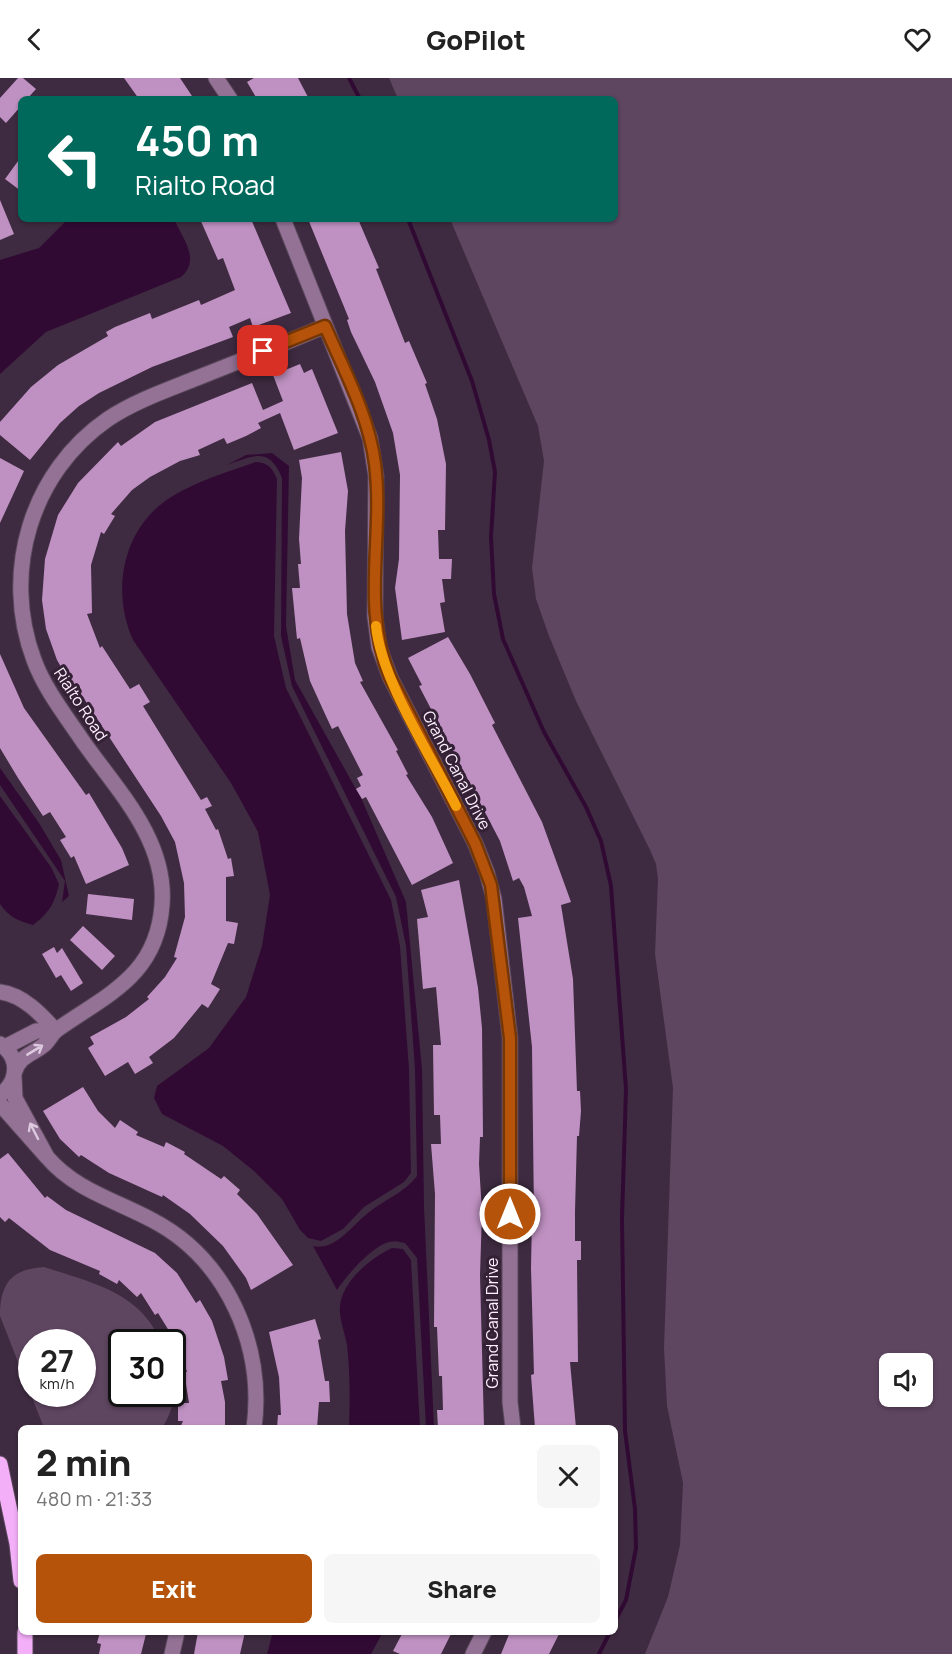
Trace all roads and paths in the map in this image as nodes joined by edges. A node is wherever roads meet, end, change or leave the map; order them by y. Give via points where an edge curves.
1 (216, 78) edge
2 (228, 96) edge
3 (284, 222) edge
4 (325, 326) junction
5 (0, 992) edge
6 (55, 1030) junction
7 (2, 1045) edge
8 (15, 1074) junction
9 (0, 1095) edge
10 (0, 1104) edge
11 (47, 1157) junction
12 (254, 1425) edge
13 (513, 1425) edge
14 (0, 1464) edge
15 (18, 1553) edge
16 (25, 1635) edge
17 (176, 1635) edge
18 (482, 1635) edge
19 (25, 1654) edge
20 (172, 1654) edge
21 (473, 1654) edge

1 - 2 street
3 - 4 street, Grand Canal Drive
4 - 6 street, Rialto Road via 139,402 110,418 70,453 35,509 22,557 20,586 31,652 52,697 146,831 157,856 163,895 154,942 140,968 110,995
4 - 13 street, Grand Canal Drive via 365,422 373,452 375,617 379,647 390,677 482,860 494,899 510,1038
5 - 6 street via 22,1000 42,1014
6 - 7 street, Rialto Road via 36,1032
8 -> 6 street, Rialto Road via 22,1059 45,1044
7 - 8 street via 12,1056
8 - 9 street, Rialto Road
11 -> 8 street via 15,1098
10 - 11 street
11 - 12 street via 74,1183 170,1230 213,1272 234,1303 250,1348 256,1382
14 - 15 main road
16 - 19 main road
17 - 20 street
18 - 21 street

